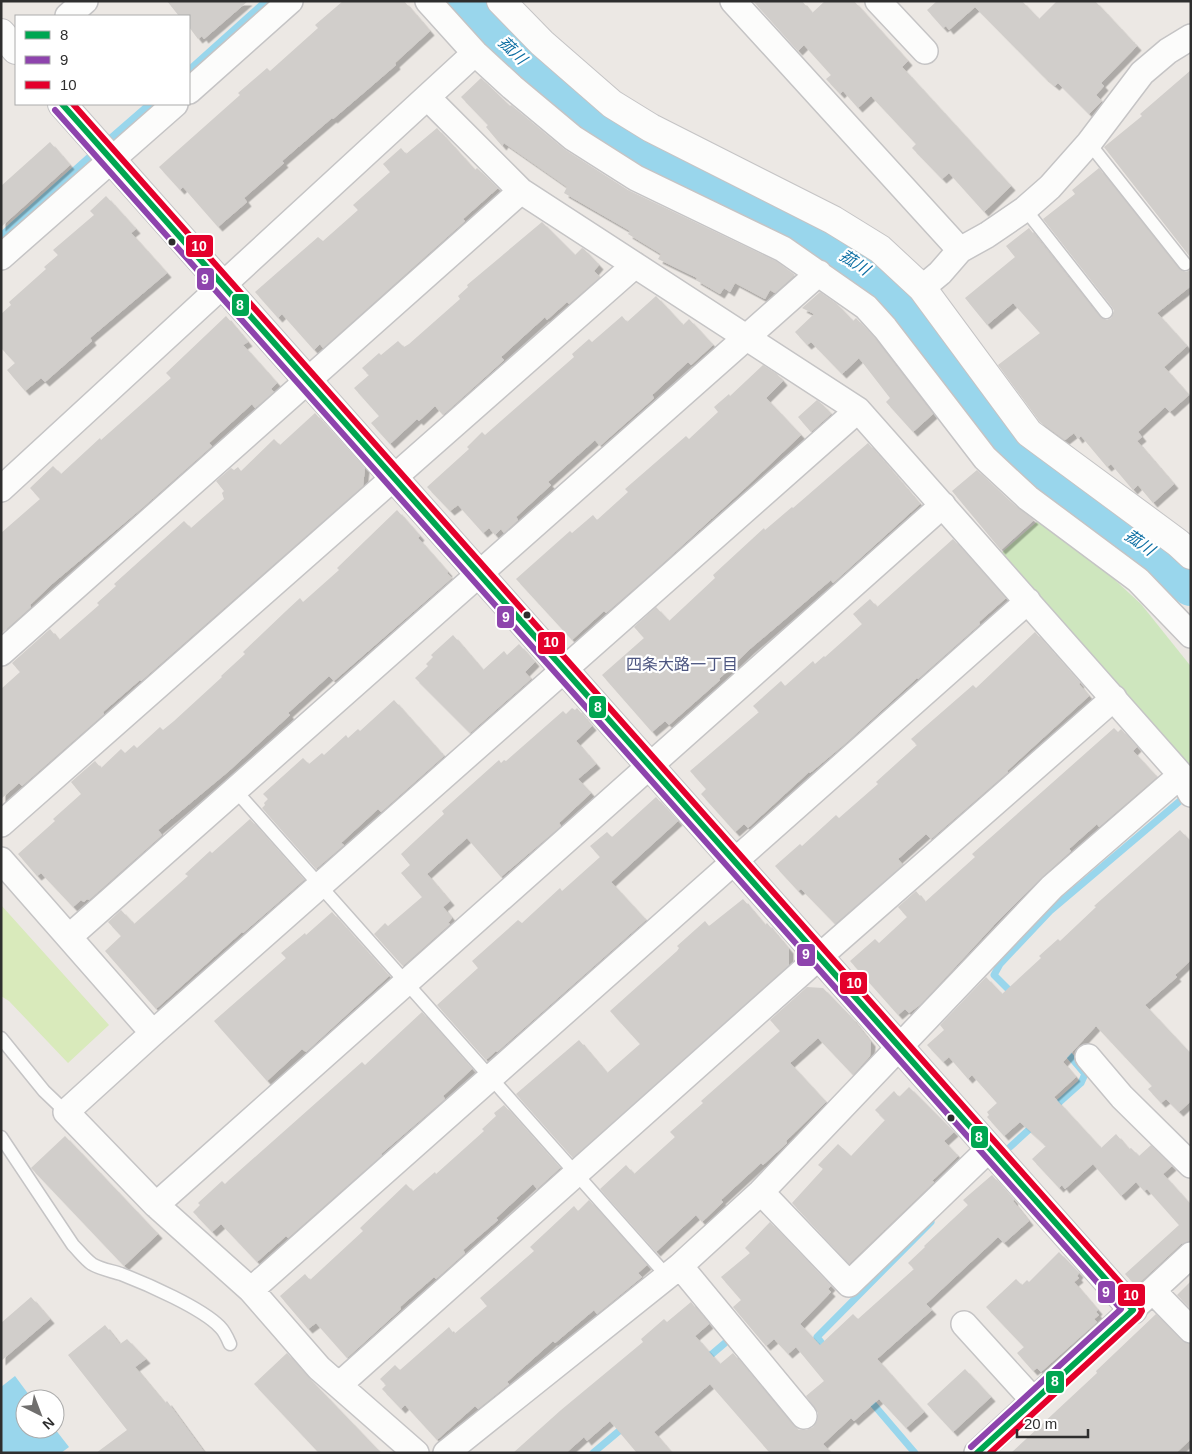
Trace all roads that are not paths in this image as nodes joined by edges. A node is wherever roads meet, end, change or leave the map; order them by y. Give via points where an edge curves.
1 (85, 1) edge
2 (290, 1) edge
3 (428, 1) edge
4 (501, 1) edge
5 (733, 1) edge
6 (878, 1) edge
7 (69, 15) edge
8 (1, 33) edge
9 (1191, 37) edge
10 (15, 49) edge
11 (924, 51) dead end
12 (475, 53) junction
13 (190, 90) edge
14 (428, 98) junction
15 (63, 105) edge
16 (174, 105) edge
17 (1088, 143) junction
18 (111, 160) junction
19 (521, 192) junction
20 (1025, 209) junction
21 (960, 250) junction
22 (1, 256) edge
23 (635, 264) junction
24 (1185, 264) dead end
25 (819, 273) junction
26 (223, 286) junction
27 (922, 288) junction
28 (1106, 312) dead end
29 (746, 337) junction
30 (308, 382) junction
31 (858, 410) junction
32 (394, 477) junction
33 (1, 489) edge
34 (943, 505) junction
35 (1191, 555) edge
36 (478, 574) junction
37 (1028, 601) junction
38 (1191, 634) edge
39 (1, 654) edge
40 (564, 670) junction
41 (1114, 698) junction
42 (650, 766) junction
43 (1186, 785) edge
44 (235, 790) junction
45 (1, 824) edge
46 (1, 860) edge
47 (735, 861) junction
48 (320, 886) junction
49 (69, 937) junction
50 (819, 957) junction
51 (406, 983) junction
52 (153, 1033) junction
53 (1, 1038) edge
54 (900, 1046) junction
55 (1088, 1057) dead end
56 (491, 1078) junction
57 (66, 1112) junction
58 (1, 1137) edge
59 (989, 1149) junction
60 (1191, 1164) edge
61 (576, 1174) junction
62 (761, 1192) junction
63 (156, 1205) junction
64 (1191, 1255) edge
65 (674, 1271) junction
66 (251, 1290) junction
67 (1153, 1291) junction
68 (1132, 1310) junction
69 (964, 1324) dead end
70 (1191, 1330) edge
71 (230, 1344) dead end
72 (339, 1385) junction
73 (1034, 1400) junction
74 (804, 1416) dead end
75 (416, 1453) edge
76 (446, 1453) edge
77 (977, 1453) edge

1 - 7 street
2 - 13 street
3 - 12 street
4 - 27 street via 542,43 612,104 651,128 833,220 880,249
5 - 21 street
6 - 11 street
8 - 10 street
9 - 17 street via 1142,73
12 - 14 street
12 - 25 street via 592,151 636,178 783,249
14 - 19 street
14 - 26 street
15 - 18 street
16 - 18 street
17 - 20 street via 1050,187
17 - 24 lane
18 - 22 street
18 - 26 street
19 - 23 street
19 - 30 street
20 - 21 street
20 - 28 lane
21 - 27 street
23 - 29 street
23 - 32 street
25 - 29 street
25 - 38 street via 879,321 985,458 1002,475 1138,580
26 - 30 street
26 - 33 street
27 - 35 street via 1029,433 1178,542
29 - 31 street
29 - 36 street
30 - 32 street
30 - 39 street
31 - 34 street
31 - 40 street
32 - 36 street
32 - 45 street
34 - 37 street
34 - 42 street
36 - 40 street
36 - 44 street
37 - 41 street
37 - 47 street
40 - 42 street
40 - 48 street
41 - 43 street
41 - 50 street
42 - 47 street
42 - 51 street
43 - 54 street via 1052,887
44 - 48 lane
44 - 49 street
46 - 49 street
47 - 50 street
47 - 56 street
48 - 51 lane
48 - 52 street
49 - 52 street
50 - 54 street
50 - 61 street
51 - 56 lane
51 - 63 street
52 - 57 street
53 - 57 lane via 44,1091
54 - 59 street
54 - 62 street
55 - 60 street via 1122,1097
56 - 61 lane
56 - 66 street
57 - 63 street
58 - 71 lane via 83,1256 94,1265 159,1291 204,1314 219,1325
59 - 62 street via 849,1284
59 - 68 street
61 - 65 lane
61 - 72 street
62 - 65 street
63 - 66 street
64 - 67 street
65 - 74 street
65 - 76 street
66 - 72 street via 319,1368
67 - 68 street
67 - 70 street
68 - 73 street
69 - 73 street
72 - 75 street
73 - 77 street

